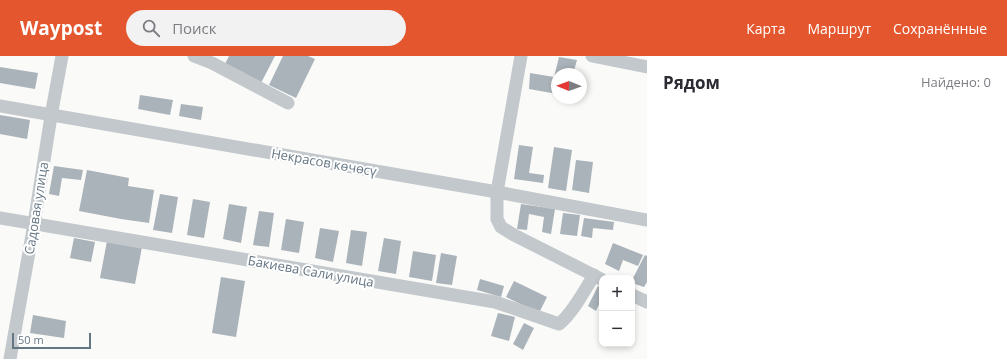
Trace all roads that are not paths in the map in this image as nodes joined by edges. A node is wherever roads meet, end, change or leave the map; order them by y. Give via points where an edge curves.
1 (62, 56) edge
2 (194, 56) edge
3 (521, 56) edge
4 (592, 56) edge
5 (647, 67) edge
6 (288, 103) dead end
7 (0, 106) edge
8 (51, 116) junction
9 (497, 192) junction
10 (0, 218) edge
11 (647, 220) edge
12 (34, 224) junction
13 (598, 277) edge
14 (635, 296) edge
15 (647, 302) edge
16 (10, 359) edge

1 - 8 street, Садовая улица
2 - 6 street
3 - 9 street
4 - 5 street
7 - 8 street, Некрасов көчөсү
8 - 9 street, Некрасов көчөсү
8 - 12 street, Садовая улица
9 - 11 street, Некрасов көчөсү
9 - 13 street via 497,219 501,227
10 - 12 street, Бакиева Сали улица
12 - 13 street, Бакиева Сали улица via 495,302 559,324
12 - 16 street, Садовая улица
14 - 15 street

